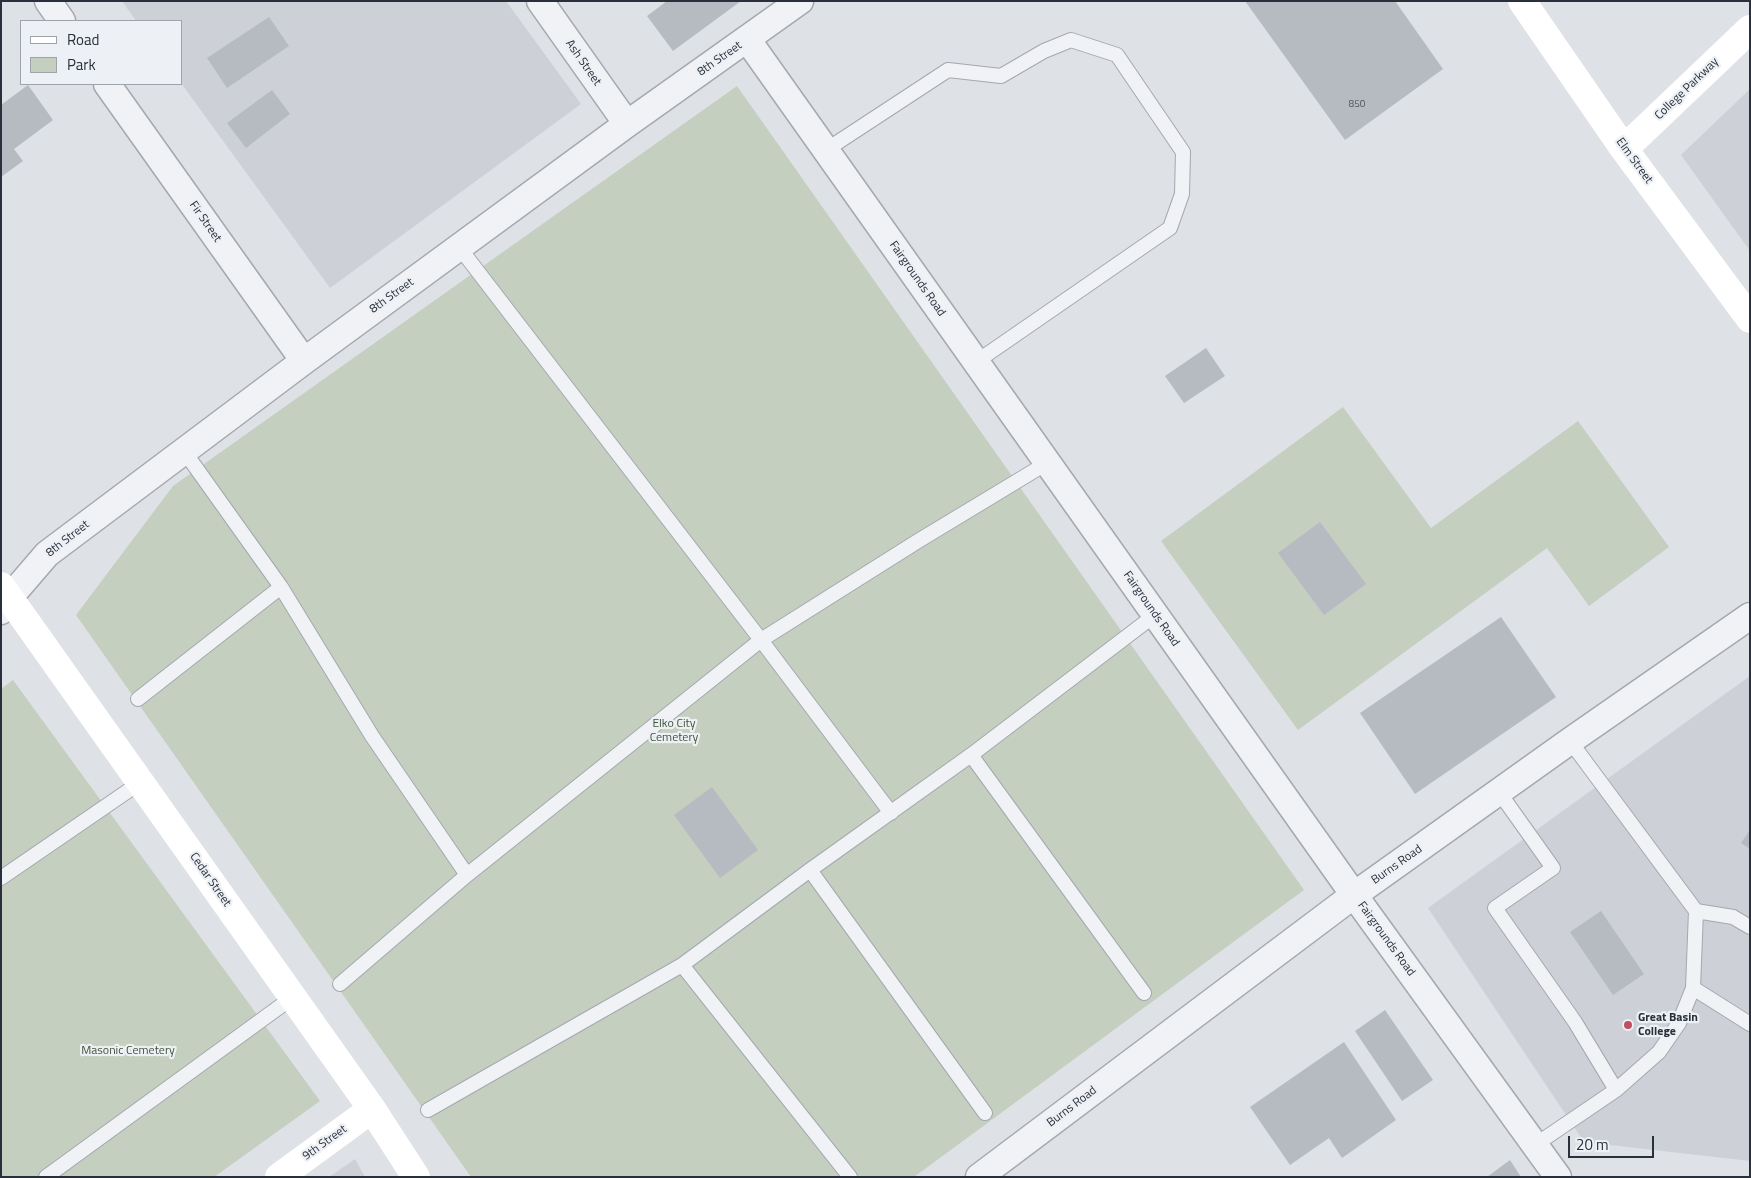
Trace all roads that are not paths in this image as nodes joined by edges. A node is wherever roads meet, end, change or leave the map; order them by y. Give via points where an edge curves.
1 (48, 1) edge
2 (540, 1) edge
3 (1522, 1) edge
4 (797, 2) edge
5 (61, 20) edge
6 (1750, 29) edge
7 (747, 39) junction
8 (108, 85) edge
9 (627, 124) junction
10 (1624, 149) junction
11 (826, 150) junction
12 (459, 247) junction
13 (1750, 319) edge
14 (304, 361) junction
15 (976, 362) junction
16 (184, 451) junction
17 (1047, 463) junction
18 (281, 587) junction
19 (4, 598) edge
20 (1155, 615) junction
21 (1750, 616) edge
22 (761, 640) junction
23 (138, 699) dead end
24 (1570, 741) junction
25 (971, 756) junction
26 (141, 782) junction
27 (1499, 792) junction
28 (891, 813) junction
29 (810, 870) junction
30 (467, 875) junction
31 (1, 878) edge
32 (1354, 895) junction
33 (1696, 911) junction
34 (1750, 927) edge
35 (682, 965) junction
36 (340, 984) dead end
37 (1693, 988) junction
38 (1144, 993) dead end
39 (293, 997) junction
40 (1750, 1024) edge
41 (1616, 1090) junction
42 (372, 1109) junction
43 (428, 1110) dead end
44 (985, 1113) dead end
45 (1535, 1145) junction
46 (46, 1177) edge
47 (279, 1177) edge
48 (416, 1177) edge
49 (850, 1177) edge
50 (979, 1177) edge
51 (1558, 1177) edge

1 - 5 street
2 - 9 street, Ash Street
3 - 10 street, Elm Street
4 - 7 street, 8th Street
6 - 10 street, College Parkway
7 - 9 street, 8th Street
7 - 11 street, Fairgrounds Road
8 - 14 street, Fir Street
9 - 12 street, 8th Street
10 - 13 street, Elm Street
11 - 15 street, Fairgrounds Road
11 - 15 lane via 948,70 1001,76 1044,50 1071,40 1117,55 1183,152 1182,194 1170,228
12 - 14 street, 8th Street
12 - 22 lane
14 - 16 street, 8th Street
15 - 17 street, Fairgrounds Road
16 - 18 lane
16 - 19 street, 8th Street via 47,554
17 - 20 street, Fairgrounds Road
17 - 22 lane
18 - 23 lane
18 - 30 lane via 372,736
19 - 26 street, Cedar Street
20 - 25 lane
20 - 32 street, Fairgrounds Road
21 - 24 street, Burns Road
22 - 28 lane
22 - 30 lane
24 - 27 street, Burns Road
24 - 33 lane
25 - 28 lane
25 - 38 lane
26 - 31 lane
26 - 39 street, Cedar Street
27 - 32 street, Burns Road
27 - 41 lane via 1553,868 1495,908 1575,1022
28 - 29 lane
29 - 35 lane
29 - 44 lane
30 - 36 lane
32 - 45 street, Fairgrounds Road
32 - 50 street, Burns Road
33 - 34 lane via 1733,917
33 - 37 lane
35 - 43 lane
35 - 49 lane
37 - 40 lane
37 - 41 lane via 1679,1023 1659,1052
39 - 42 street, Cedar Street
39 - 46 lane
41 - 45 lane
42 - 47 street, 9th Street
42 - 48 street, Cedar Street
45 - 51 street, Fairgrounds Road

